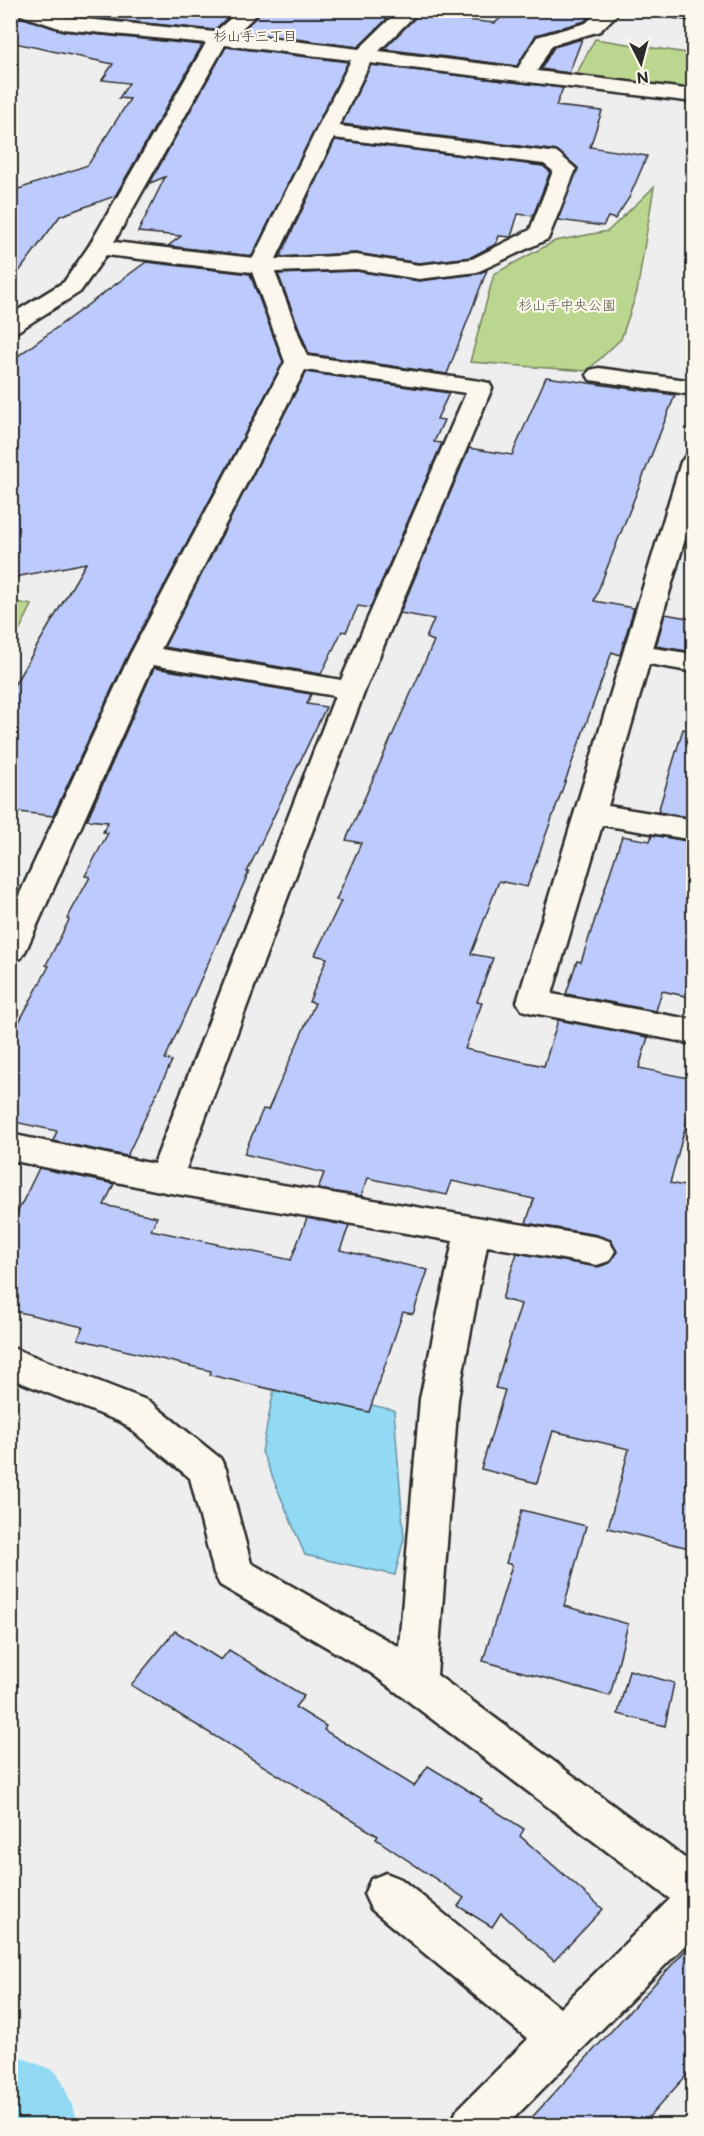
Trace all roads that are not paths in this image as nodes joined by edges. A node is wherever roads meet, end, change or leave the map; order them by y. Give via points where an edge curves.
1 (26, 10) edge
2 (252, 10) edge
3 (411, 10) edge
4 (612, 10) edge
5 (668, 10) edge
6 (693, 14) edge
7 (219, 38) junction
8 (363, 56) junction
9 (524, 76) junction
10 (693, 96) edge
11 (326, 131) junction
12 (100, 247) junction
13 (261, 266) junction
14 (10, 326) edge
15 (297, 362) junction
16 (599, 375) dead end
17 (693, 388) edge
18 (693, 462) edge
19 (686, 517) edge
20 (637, 654) junction
21 (144, 655) junction
22 (693, 663) edge
23 (351, 690) junction
24 (591, 813) junction
25 (693, 830) edge
26 (10, 950) edge
27 (693, 1032) edge
28 (10, 1147) edge
29 (165, 1179) junction
30 (473, 1230) junction
31 (597, 1251) dead end
32 (10, 1362) edge
33 (416, 1682) junction
34 (693, 1891) edge
35 (386, 1894) dead end
36 (693, 1905) edge
37 (561, 2038) junction
38 (473, 2126) edge

1 - 7 street via 62,23
2 - 7 street
3 - 8 street
4 - 9 street via 593,27 544,41
5 - 6 street
7 - 8 street
7 - 12 street
8 - 9 street
8 - 11 street
9 - 10 street
11 - 13 street
11 - 13 street via 550,158 565,169 540,234 477,265 419,272 356,262
12 - 13 street
12 - 14 street via 72,287
13 - 15 street
15 - 21 street
15 - 23 street via 480,388
16 - 17 street
18 - 19 street
19 - 20 street
20 - 22 street
20 - 24 street
21 - 23 street
21 - 26 street
23 - 29 street
24 - 25 street
24 - 27 street via 533,1002
28 - 29 street
29 - 30 street
30 - 31 street
30 - 33 street via 439,1399
32 - 33 street via 136,1412 207,1469 234,1573
33 - 34 street
35 - 37 street
36 - 37 street
37 - 38 street

